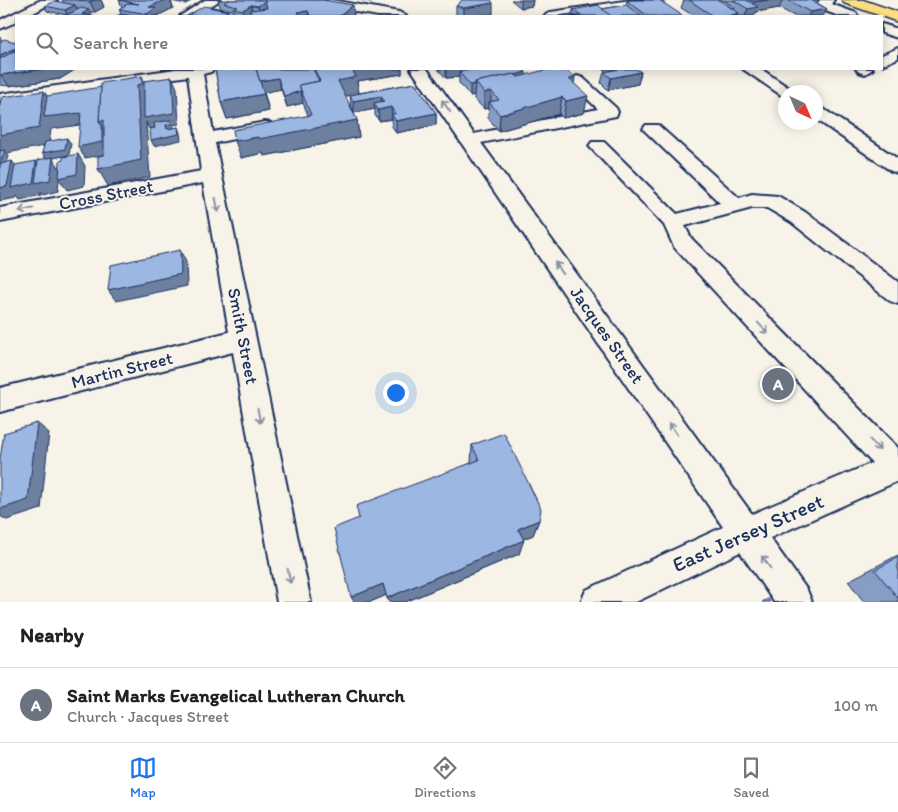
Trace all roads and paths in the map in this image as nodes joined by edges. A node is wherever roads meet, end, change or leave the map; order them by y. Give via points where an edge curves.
1 (51, 0) edge
2 (214, 0) edge
3 (311, 0) edge
4 (392, 0) edge
5 (828, 0) edge
6 (655, 3) edge
7 (553, 11) edge
8 (847, 12) edge
9 (376, 14) edge
10 (21, 15) edge
11 (189, 15) edge
12 (878, 15) edge
13 (883, 16) edge
14 (898, 17) edge
15 (15, 19) edge
16 (883, 29) edge
17 (3, 32) edge
18 (898, 34) edge
19 (898, 52) edge
20 (883, 60) edge
21 (100, 70) edge
22 (201, 70) edge
23 (420, 70) edge
24 (753, 70) edge
25 (577, 81) dead end
26 (778, 86) edge
27 (68, 90) junction
28 (0, 99) edge
29 (823, 117) edge
30 (278, 124) edge
31 (652, 129) dead end
32 (206, 139) junction
33 (470, 140) junction
34 (598, 146) dead end
35 (898, 167) edge
36 (211, 175) junction
37 (734, 206) junction
38 (0, 215) edge
39 (673, 222) junction
40 (898, 295) edge
41 (244, 339) junction
42 (0, 400) edge
43 (897, 466) edge
44 (745, 533) junction
45 (632, 595) edge
46 (294, 602) edge
47 (598, 602) edge
48 (794, 602) edge

1 - 10 street
2 - 11 street
3 - 9 street
4 - 9 street
5 - 8 street via 822,5
6 - 7 street
8 - 12 highway
13 - 14 highway
15 - 17 street
16 - 18 street
19 - 20 street
21 - 27 street
22 - 27 street
22 - 32 street, Smith Street
33 -> 23 street, Jacques Street
24 - 26 street
25 - 33 street via 610,112
27 - 28 street
29 - 35 street
30 - 32 street
31 - 37 street
32 - 36 street, Smith Street
44 -> 33 street, Jacques Street
34 - 39 street
36 -> 38 street, Cross Street
36 -> 41 street, Smith Street
37 - 39 street
37 - 40 street via 752,201 771,201 835,244
39 -> 43 street via 682,242
41 - 42 street, Martin Street
41 -> 46 street, Smith Street
43 - 44 street, East Jersey Street
44 - 45 street, East Jersey Street
48 -> 44 street, Jacques Street
45 - 47 street, East Jersey Street

